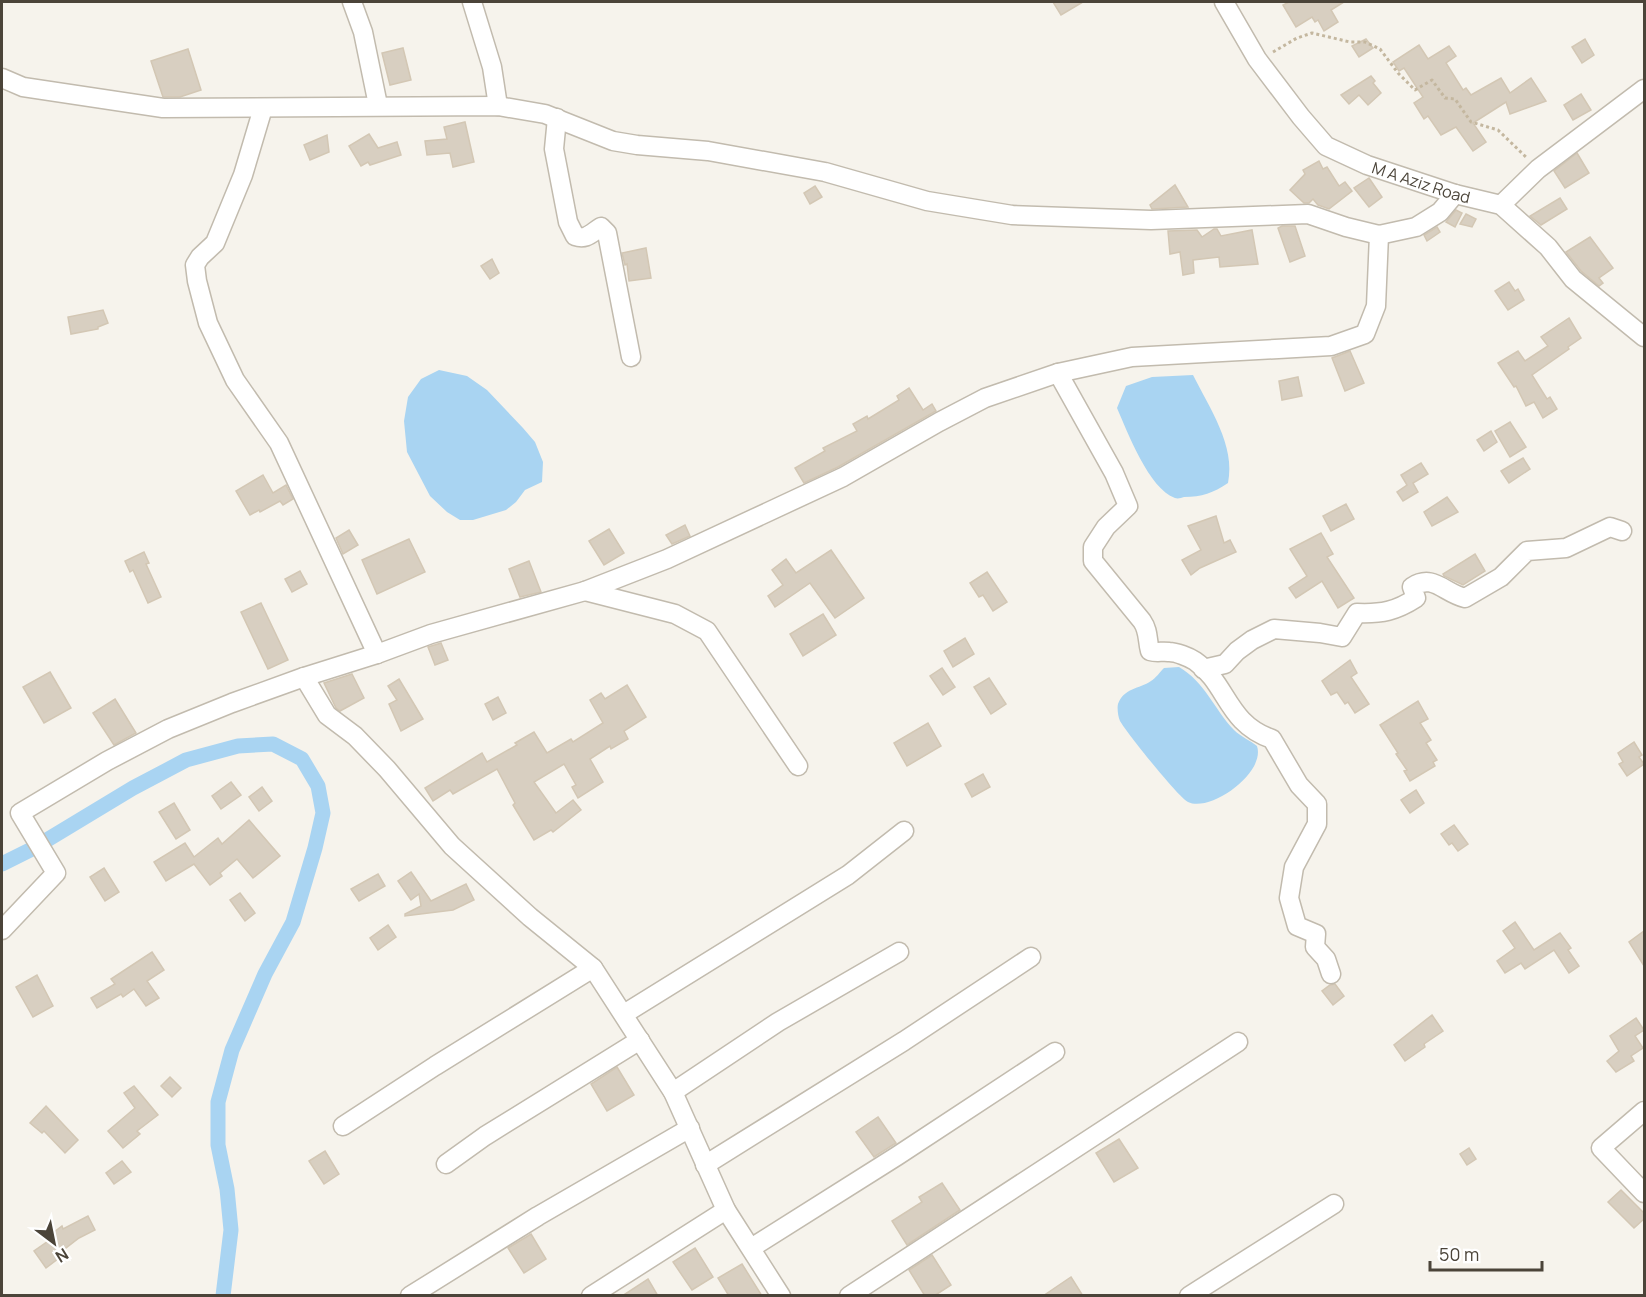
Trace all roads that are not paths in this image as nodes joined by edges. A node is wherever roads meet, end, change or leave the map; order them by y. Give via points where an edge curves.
1 (352, 2) edge
2 (472, 2) edge
3 (1224, 2) edge
4 (2, 78) edge
5 (1644, 89) edge
6 (378, 105) junction
7 (498, 106) junction
8 (263, 108) junction
9 (557, 118) junction
10 (1455, 194) junction
11 (1501, 205) junction
12 (1379, 235) junction
13 (1644, 337) edge
14 (631, 357) dead end
15 (1058, 373) junction
16 (1622, 531) dead end
17 (585, 591) junction
18 (377, 654) junction
19 (1203, 669) junction
20 (304, 677) junction
21 (798, 766) dead end
22 (904, 831) dead end
23 (2, 930) edge
24 (899, 952) dead end
25 (1031, 957) dead end
26 (593, 968) junction
27 (1331, 974) dead end
28 (624, 1014) junction
29 (640, 1040) junction
30 (1238, 1042) dead end
31 (1055, 1052) dead end
32 (673, 1092) junction
33 (1644, 1111) edge
34 (343, 1126) dead end
35 (690, 1128) junction
36 (446, 1164) dead end
37 (705, 1165) junction
38 (1644, 1193) edge
39 (1334, 1204) dead end
40 (726, 1210) junction
41 (751, 1248) junction
42 (410, 1296) edge
43 (591, 1296) edge
44 (781, 1296) edge
45 (849, 1296) edge
46 (1189, 1296) edge

1 - 6 street via 363,32
2 - 7 street via 492,67
3 - 10 street, M A Aziz Road via 1257,59 1326,146 1367,165
4 - 8 street via 23,87 163,108
5 - 11 street via 1538,169
6 - 7 street
6 - 8 street
7 - 9 street
8 - 18 street via 243,175 215,243 195,265 197,281 208,322 235,380 279,444
9 - 12 street via 613,141 708,151 825,172 927,201 1012,215 1151,220 1308,214
9 - 14 street via 554,149 568,222 580,238 601,227 606,233
10 - 11 street, M A Aziz Road
10 - 12 street via 1440,212 1416,226
11 - 13 street, M A Aziz Road via 1548,247 1573,279
12 - 15 street via 1376,306 1365,334 1331,346 1132,357
15 - 17 street via 985,398 843,477 667,559
15 - 19 street via 1128,506 1106,527 1093,547 1093,561 1148,630 1150,651 1194,660
16 - 19 street via 1610,527 1566,548 1527,551 1501,577 1465,598 1433,582 1421,581 1412,587 1416,598 1400,608 1358,613 1342,637 1274,629 1252,640 1225,664
17 - 18 street via 430,634
17 - 21 street via 675,614 707,631
18 - 20 street
19 - 27 street via 1237,716 1257,734 1272,739 1299,785 1317,804 1317,824 1294,867 1289,898 1297,926 1316,934 1315,947 1326,959
20 - 23 street via 168,729 20,813 56,873
20 - 26 street via 327,715 355,736 387,769 452,846
22 - 28 street via 848,875
24 - 32 street via 778,1023
25 - 37 street
26 - 28 street
26 - 34 street
28 - 29 street
29 - 32 street
29 - 36 street
30 - 45 street
31 - 41 street
32 - 35 street
33 - 38 street via 1601,1148
35 - 37 street
35 - 42 street
37 - 40 street
39 - 46 street
40 - 41 street
40 - 43 street
41 - 44 street

